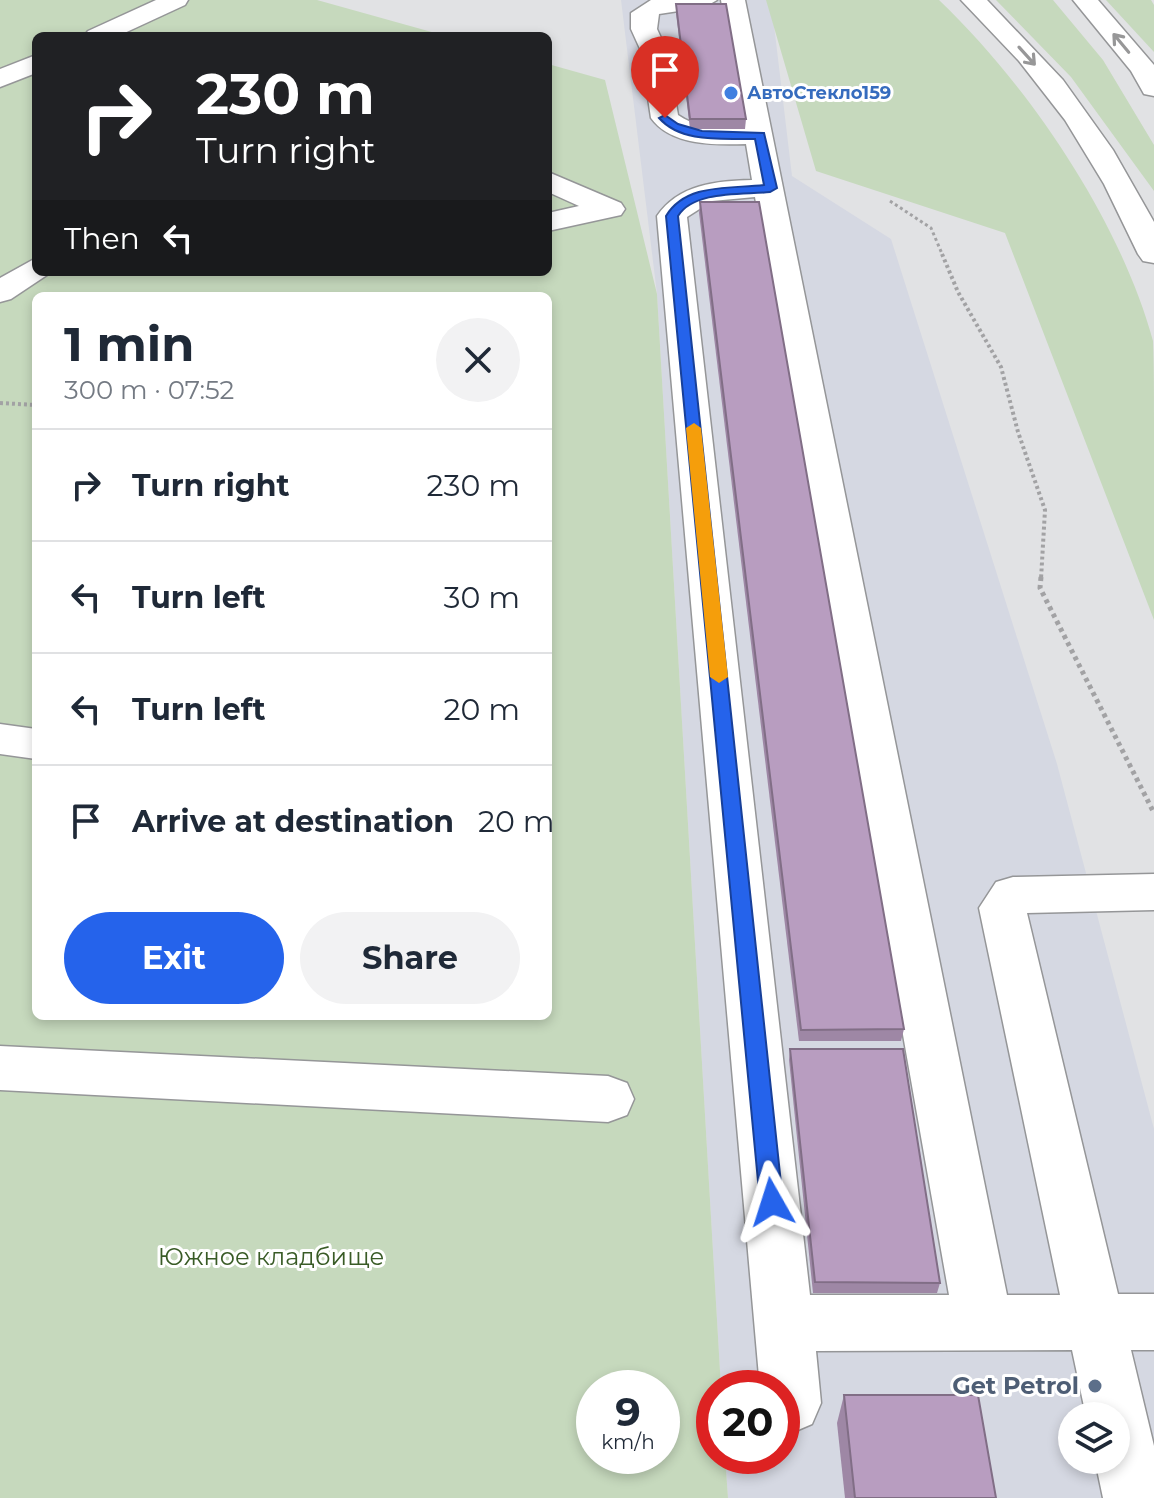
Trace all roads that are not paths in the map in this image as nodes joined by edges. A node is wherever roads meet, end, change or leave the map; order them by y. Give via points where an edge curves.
1 (176, 0) edge
2 (705, 0) edge
3 (973, 0) edge
4 (1085, 0) edge
5 (744, 6) edge
6 (125, 24) junction
7 (106, 32) edge
8 (148, 32) edge
9 (32, 65) edge
10 (0, 79) edge
11 (1154, 88) edge
12 (760, 135) junction
13 (552, 183) edge
14 (770, 188) junction
15 (552, 221) edge
16 (1154, 254) edge
17 (32, 271) edge
18 (0, 292) edge
19 (0, 739) edge
20 (32, 743) edge
21 (1154, 892) edge
22 (0, 1068) edge
23 (608, 1099) dead end
24 (1095, 1322) junction
25 (1154, 1322) edge
26 (784, 1323) junction
27 (983, 1323) junction
28 (788, 1370) edge
29 (1135, 1498) edge

1 - 6 main road
2 - 12 main road via 663,3 644,13 665,118 701,135
3 -> 16 main road via 1067,100 1132,206
11 -> 4 main road
5 - 12 main road
6 - 7 main road
6 - 8 main road
9 - 10 main road
12 - 14 main road
13 - 15 main road via 610,209
14 - 26 main road via 696,196 679,204 672,216
14 - 27 main road
17 - 18 main road
19 - 20 main road
21 - 24 main road via 1036,892 1013,895 1003,908
22 - 23 main road
24 - 25 main road
24 - 27 main road
24 - 29 main road
26 - 27 main road
26 - 28 main road

